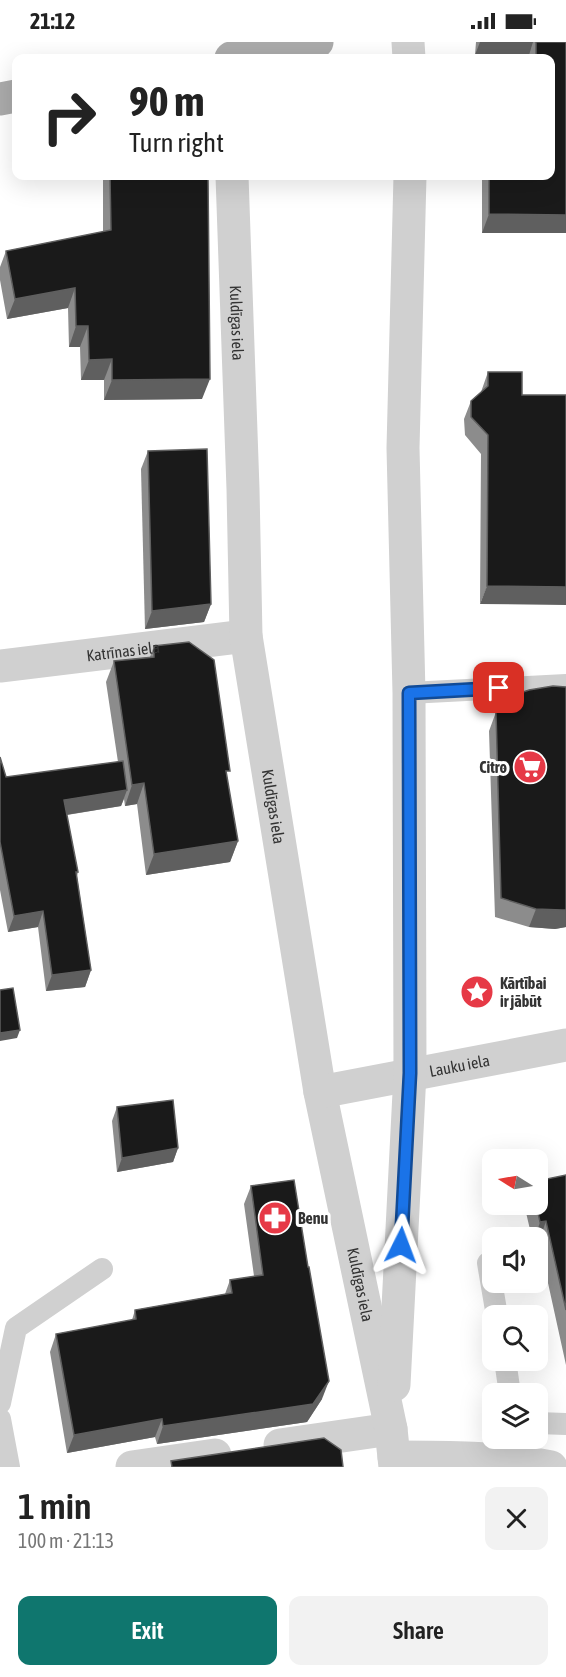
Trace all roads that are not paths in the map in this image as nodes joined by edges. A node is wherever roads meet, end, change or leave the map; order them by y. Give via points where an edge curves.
1 (317, 42) edge
2 (252, 54) edge
3 (232, 180) edge
4 (410, 180) edge
5 (246, 636) junction
6 (0, 666) edge
7 (566, 685) edge
8 (409, 693) junction
9 (566, 1045) edge
10 (410, 1073) junction
11 (320, 1092) junction
12 (102, 1269) dead end
13 (0, 1403) edge
14 (0, 1419) edge
15 (548, 1423) edge
16 (566, 1424) edge
17 (394, 1451) edge
18 (530, 1456) edge
19 (9, 1467) edge
20 (132, 1467) edge

1 - 2 main road
3 - 5 street, Kuldīgas iela
4 - 8 street, Kuldīgas iela via 403,448
5 - 6 street, Katrīnas iela
5 - 11 street, Kuldīgas iela
7 - 8 lane
8 - 10 street, Kuldīgas iela
9 - 10 street, Lauku iela
10 - 11 street, Lauku iela
10 - 17 street, Kuldīgas iela
11 - 17 street, Kuldīgas iela
12 - 13 lane via 16,1328
14 - 19 lane
15 - 16 lane
17 - 18 street via 446,1456
17 - 20 street

